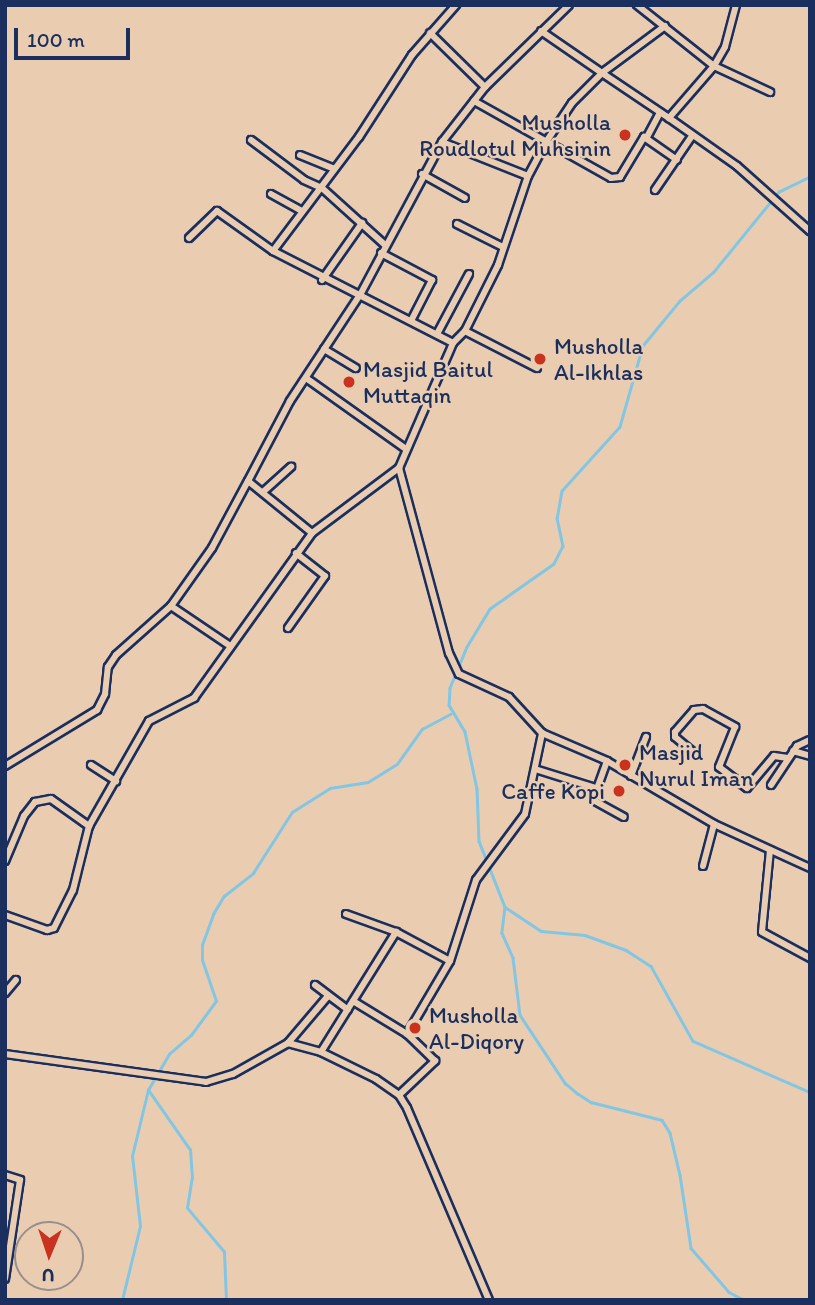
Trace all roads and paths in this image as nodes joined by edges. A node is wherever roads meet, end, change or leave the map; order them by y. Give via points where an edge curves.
1 (456, 5) edge
2 (569, 5) edge
3 (637, 5) edge
4 (736, 5) edge
5 (665, 26) junction
6 (541, 31) junction
7 (429, 33) junction
8 (714, 66) junction
9 (602, 73) junction
10 (485, 87) junction
11 (770, 92) dead end
12 (474, 100) junction
13 (660, 113) junction
14 (669, 118) junction
15 (692, 136) junction
16 (647, 137) junction
17 (251, 141) dead end
18 (442, 142) junction
19 (546, 142) junction
20 (300, 155) dead end
21 (677, 160) junction
22 (334, 169) junction
23 (422, 174) junction
24 (528, 176) junction
25 (322, 188) junction
26 (655, 190) dead end
27 (271, 194) dead end
28 (465, 198) dead end
29 (302, 211) junction
30 (362, 223) junction
31 (457, 224) dead end
32 (810, 231) edge
33 (189, 238) dead end
34 (385, 245) junction
35 (503, 247) junction
36 (273, 251) junction
37 (381, 253) junction
38 (470, 274) dead end
39 (322, 280) junction
40 (360, 295) junction
41 (411, 321) junction
42 (465, 331) junction
43 (437, 334) junction
44 (453, 343) junction
45 (324, 349) junction
46 (356, 368) dead end
47 (537, 368) dead end
48 (306, 378) junction
49 (406, 449) junction
50 (291, 467) dead end
51 (399, 468) junction
52 (248, 481) junction
53 (263, 492) junction
54 (312, 533) junction
55 (296, 553) junction
56 (171, 606) junction
57 (288, 628) dead end
58 (230, 646) junction
59 (542, 733) junction
60 (646, 737) dead end
61 (810, 740) edge
62 (793, 751) junction
63 (693, 752) dead end
64 (810, 756) edge
65 (788, 758) junction
66 (607, 761) junction
67 (91, 765) dead end
68 (5, 766) edge
69 (535, 769) junction
70 (631, 776) junction
71 (116, 782) junction
72 (771, 785) dead end
73 (596, 788) junction
74 (624, 817) dead end
75 (715, 824) junction
76 (89, 826) junction
77 (771, 850) junction
78 (5, 861) edge
79 (703, 866) dead end
80 (810, 869) edge
81 (346, 914) dead end
82 (5, 915) edge
83 (396, 932) junction
84 (810, 958) edge
85 (450, 961) junction
86 (16, 980) dead end
87 (316, 985) dead end
88 (5, 993) edge
89 (328, 996) junction
90 (353, 1002) junction
91 (348, 1010) junction
92 (407, 1034) junction
93 (288, 1043) junction
94 (321, 1052) junction
95 (5, 1054) edge
96 (399, 1095) junction
97 (5, 1175) edge
98 (5, 1279) edge
99 (489, 1300) edge

1 - 7 street
2 - 6 street
3 - 5 street
4 - 8 street via 725,47
5 - 8 street
5 - 9 street
6 - 9 street
6 - 10 street
7 - 10 street
7 - 22 street
8 - 11 street
8 - 14 street
9 - 13 street
9 - 19 street via 572,103
10 - 12 street
12 - 18 street
12 - 19 street
13 - 14 street
13 - 16 street
14 - 15 street
15 - 21 street
15 - 32 street via 737,166
16 - 19 street via 615,178
16 - 21 street
17 - 25 street
18 - 23 street
18 - 24 street
19 - 24 street
20 - 22 street
21 - 26 street
22 - 25 street
23 - 28 street
23 - 34 street
24 - 35 street
25 - 29 street
25 - 30 street
27 - 29 street
29 - 36 street
30 - 34 street
30 - 39 street
31 - 35 street
33 - 36 street via 218,211
34 - 37 street
35 - 42 street
36 - 39 street
37 - 40 street
37 - 41 street via 432,280
38 - 43 street
39 - 40 street
40 - 41 street
40 - 45 street
41 - 43 street
42 - 44 street
42 - 47 street
43 - 44 street
44 - 49 street
45 - 46 street
45 - 48 street
48 - 49 street
48 - 52 street
49 - 51 street
50 - 53 street
51 - 54 street
51 - 59 street via 449,653 459,674 509,697
52 - 53 street
52 - 56 street via 212,548
53 - 54 street
54 - 55 street
55 - 57 street via 325,576
55 - 58 street
56 - 58 street
56 - 68 street via 116,655 108,667 105,694 97,710
58 - 71 street via 194,698 149,720
59 - 66 street
59 - 69 street
60 - 70 street
61 - 62 street
62 - 64 street
62 - 65 street
63 - 65 street via 675,732 694,710 703,709 735,727 719,767 747,788 774,756
65 - 72 street
66 - 70 street
66 - 73 street
67 - 71 street
69 - 73 street
69 - 85 street via 525,814 476,880
70 - 75 street
71 - 76 street
73 - 74 street via 594,802
75 - 77 street
75 - 79 street
76 - 78 street via 51,799 41,799 24,816
76 - 82 street via 73,890 54,928 47,930
77 - 80 street
77 - 84 street via 761,930
81 - 83 street
83 - 85 street
83 - 90 street
85 - 92 street
86 - 88 street
87 - 89 street
89 - 91 street
89 - 93 street
90 - 91 street
90 - 92 street
91 - 94 street
92 - 96 street via 435,1061
93 - 94 street
93 - 95 street via 233,1074 206,1082
94 - 96 street
96 - 99 street
97 - 98 street via 20,1180

